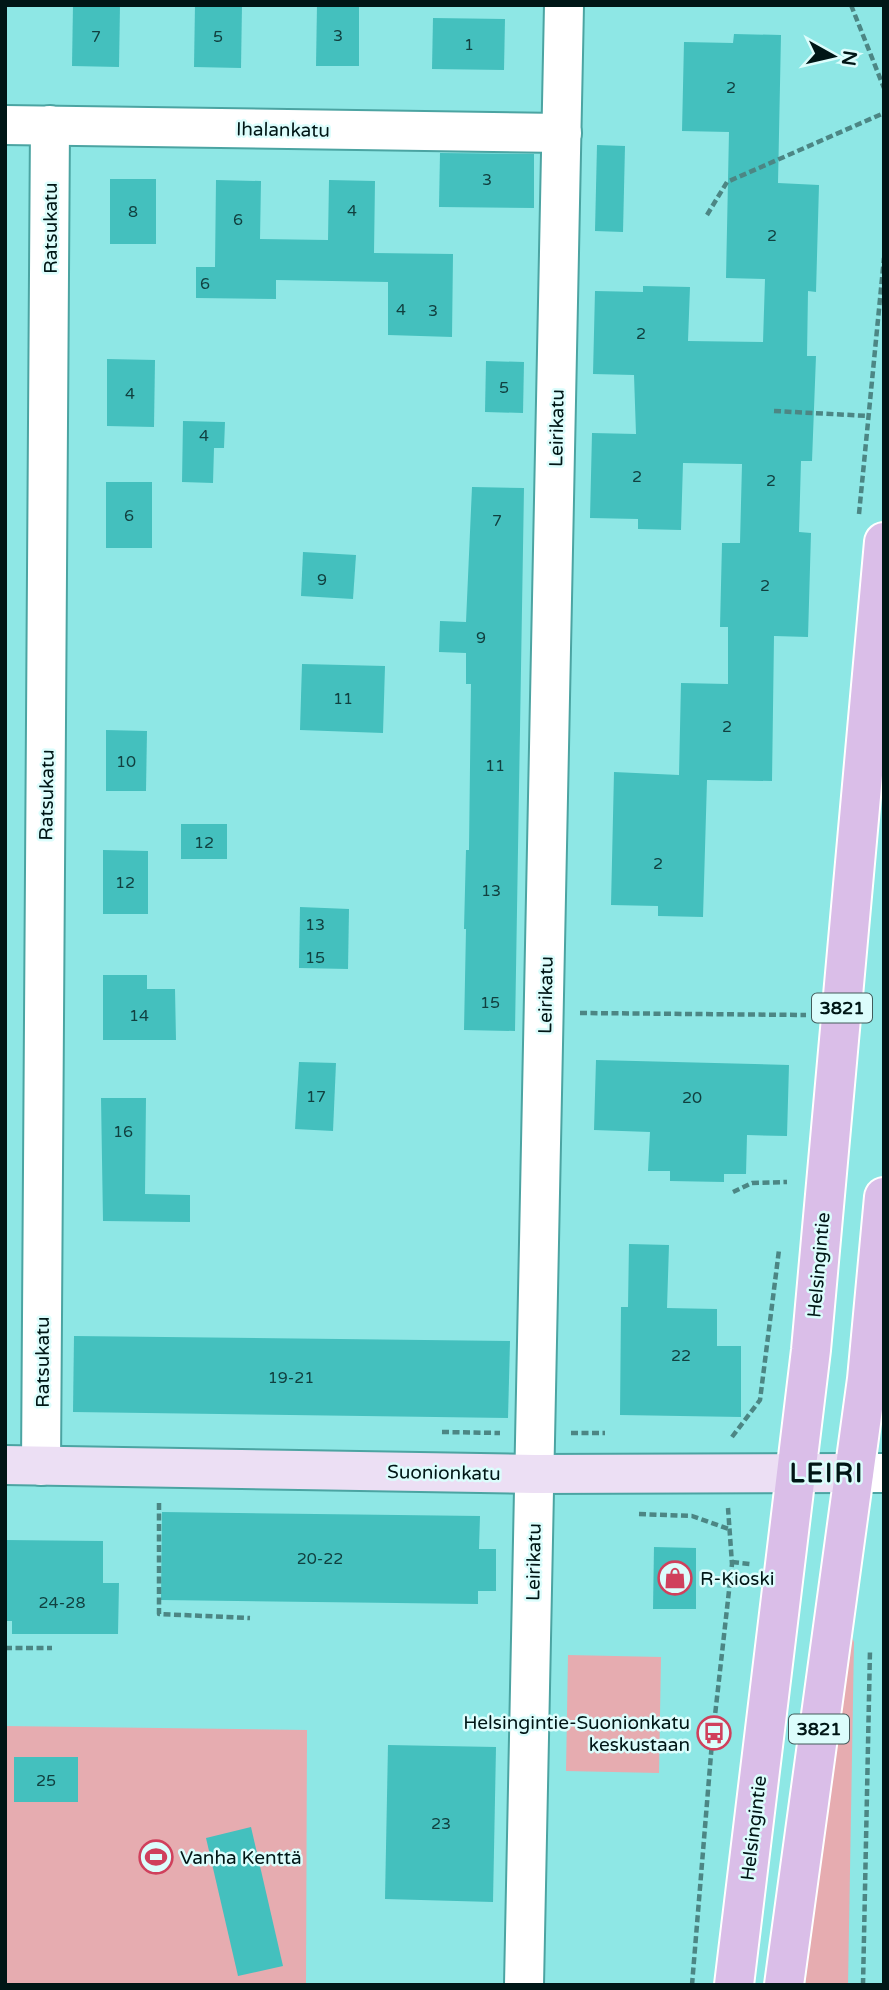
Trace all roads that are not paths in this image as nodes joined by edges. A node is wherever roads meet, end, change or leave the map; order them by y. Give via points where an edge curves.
1 (564, 5) edge
2 (5, 125) edge
3 (50, 125) junction
4 (562, 133) junction
5 (884, 542) edge
6 (884, 1197) edge
7 (23, 1465) edge
8 (869, 1473) edge
9 (535, 1474) junction
10 (796, 1474) junction
11 (524, 1985) edge
12 (734, 1985) edge
13 (784, 1985) edge

1 - 4 street, Leirikatu
2 - 3 street, Ihalankatu
3 - 4 street, Ihalankatu
3 - 7 street, Ratsukatu
4 - 9 street, Leirikatu
5 - 10 main road, Helsingintie / 3821
6 - 8 main road, 3821 via 867,1379
7 - 9 street, Suonionkatu
8 - 10 street, Suonionkatu
8 - 13 main road, 3821
9 - 10 street, Suonionkatu
9 - 11 street, Leirikatu
10 - 12 main road, Helsingintie / 3821

